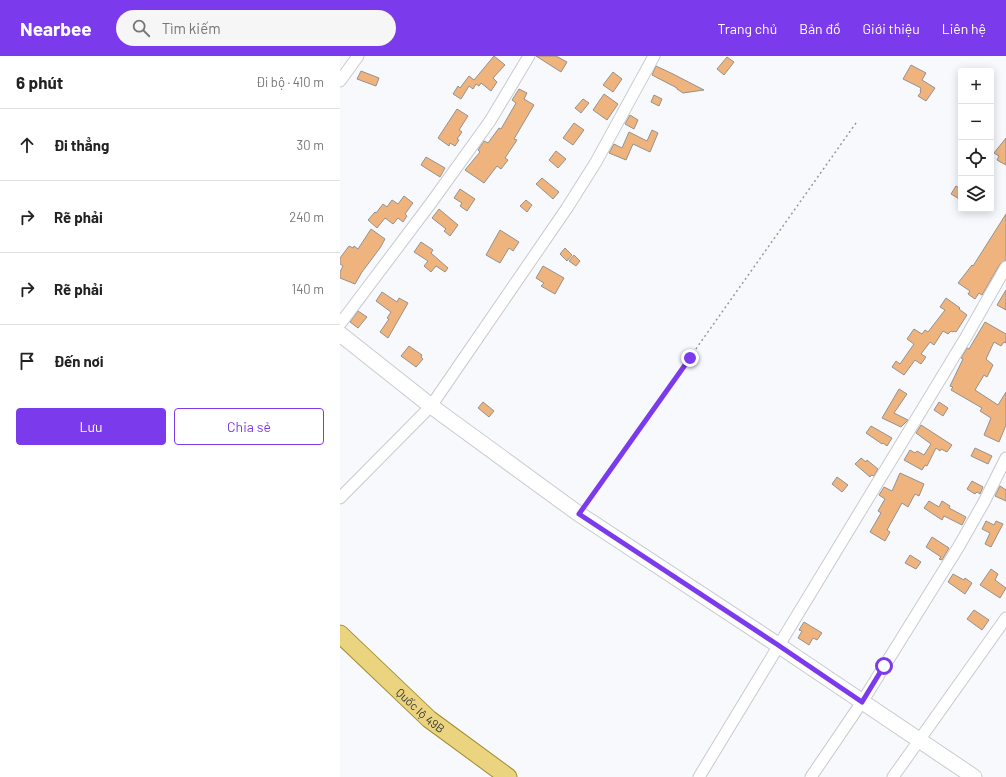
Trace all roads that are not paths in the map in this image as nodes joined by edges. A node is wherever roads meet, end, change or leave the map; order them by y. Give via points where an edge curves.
1 (358, 56) edge
2 (528, 56) edge
3 (654, 56) edge
4 (340, 81) edge
5 (1006, 267) edge
6 (340, 324) edge
7 (340, 334) edge
8 (431, 406) junction
9 (1006, 458) edge
10 (340, 498) edge
11 (1006, 618) edge
12 (340, 634) edge
13 (778, 645) junction
14 (862, 702) junction
15 (919, 739) junction
16 (508, 777) edge
17 (699, 777) edge
18 (811, 777) edge
19 (893, 777) edge
20 (974, 777) edge

1 - 4 street
2 - 6 street via 490,121
3 - 8 street via 588,175
5 - 13 street
7 - 8 street
8 - 10 street
8 - 13 street via 579,514
9 - 14 street via 959,546
11 - 15 street
12 - 16 main road, Quốc lộ 49B via 428,719
13 - 14 street
13 - 17 street
14 - 15 street
14 - 18 street
15 - 19 street
15 - 20 street

